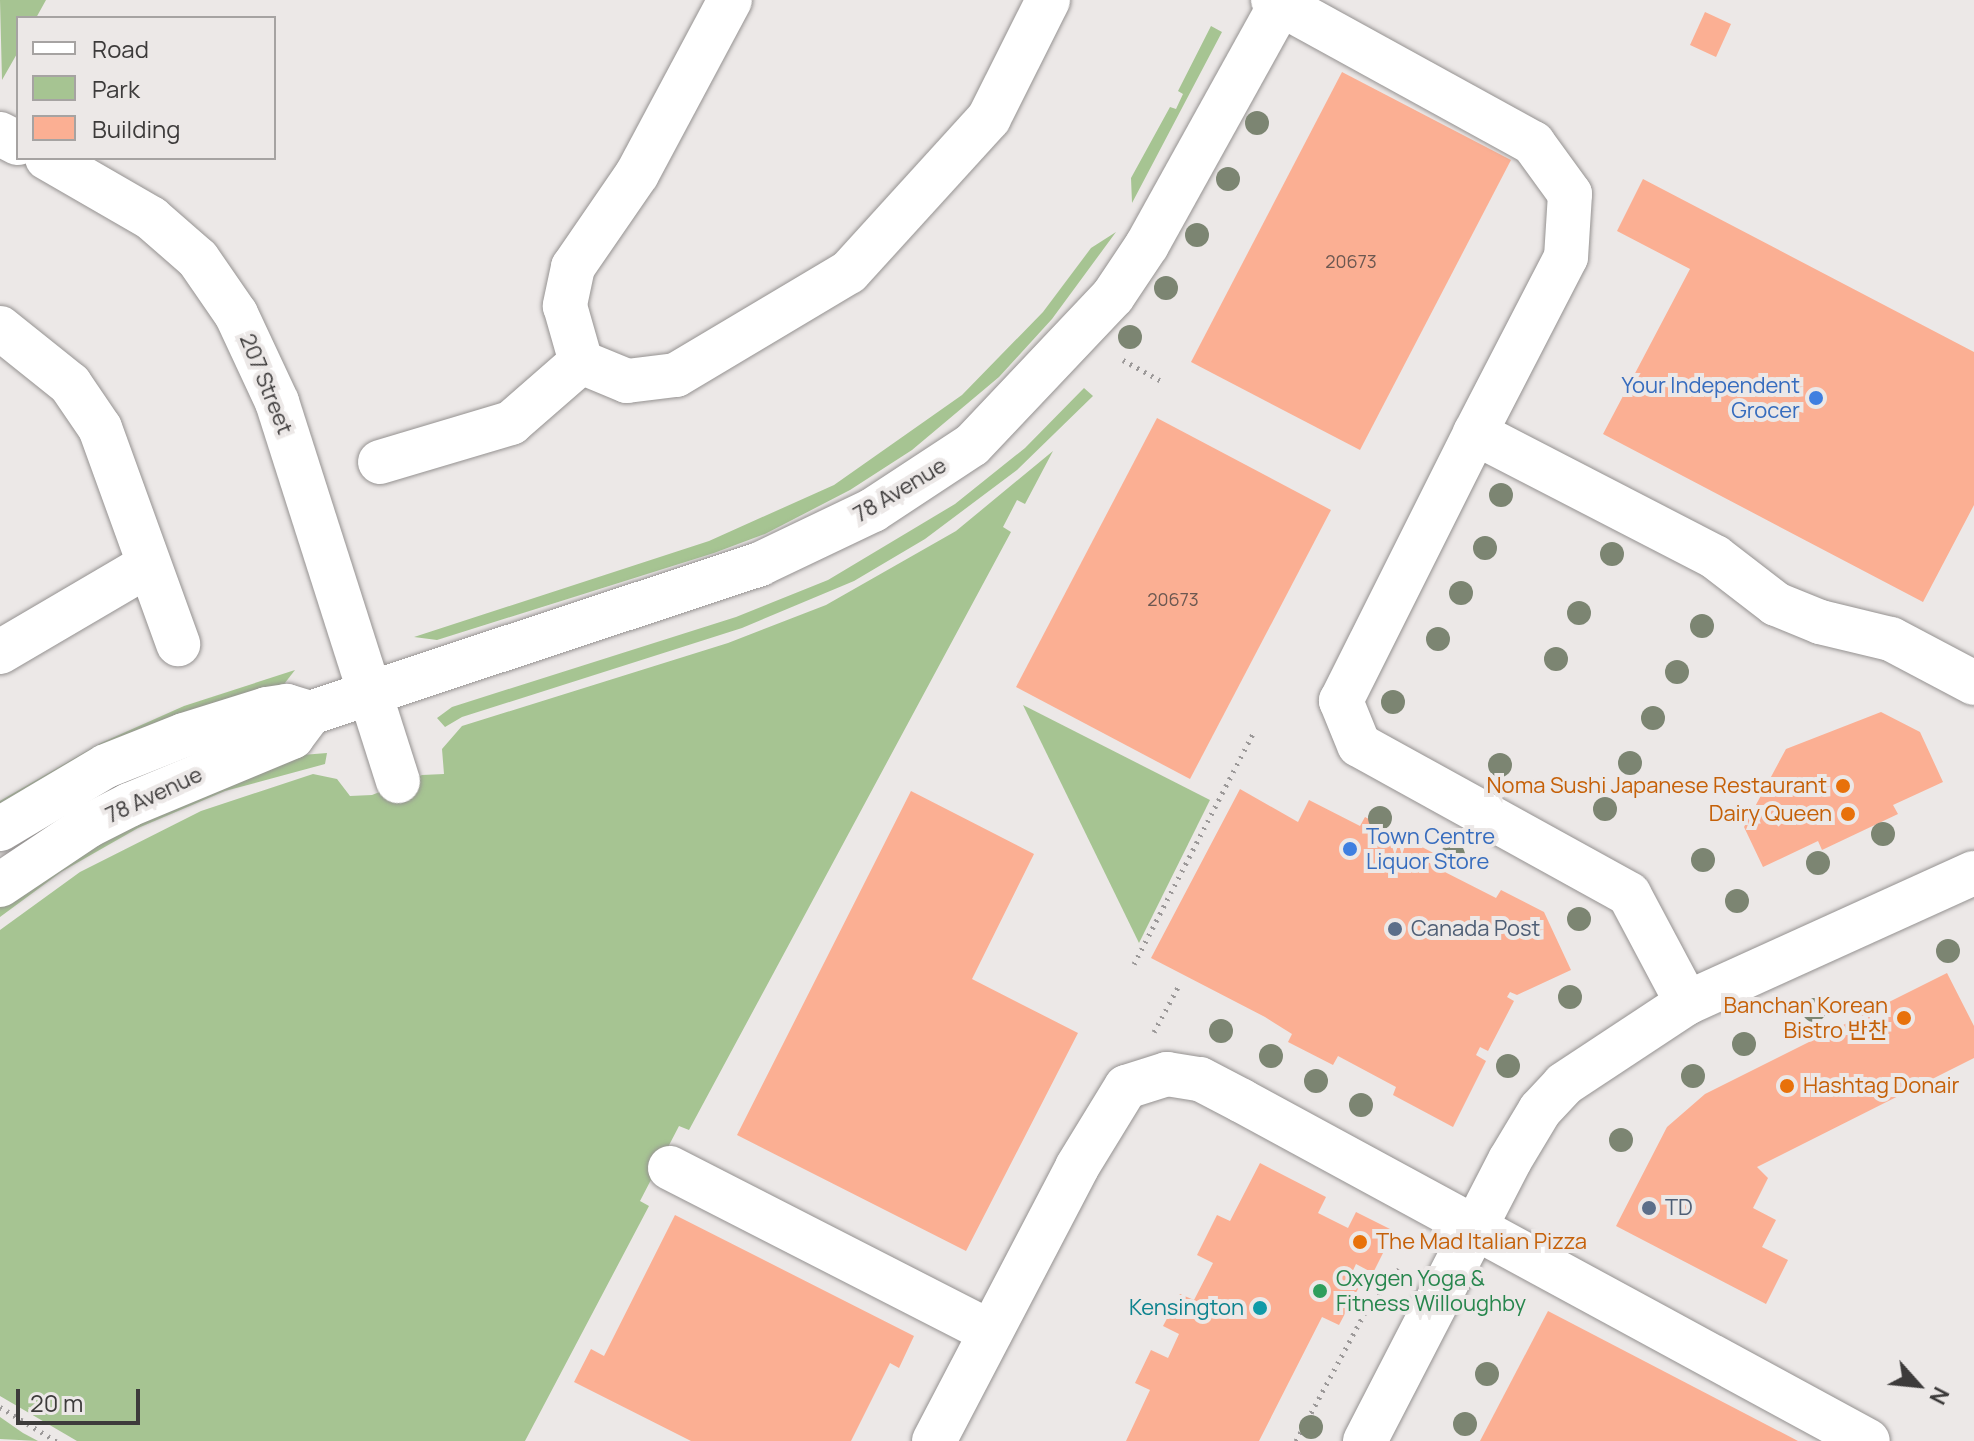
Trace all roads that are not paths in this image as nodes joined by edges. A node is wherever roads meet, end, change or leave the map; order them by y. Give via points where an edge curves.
1 (730, 0) edge
2 (1048, 0) edge
3 (1279, 2) edge
4 (50, 160) edge
5 (0, 328) edge
6 (581, 362) junction
7 (1475, 433) junction
8 (380, 462) dead end
9 (148, 565) junction
10 (178, 644) dead end
11 (0, 652) edge
12 (1974, 683) edge
13 (370, 693) junction
14 (310, 713) junction
15 (398, 781) dead end
16 (0, 829) edge
17 (1974, 873) edge
18 (0, 885) edge
19 (1687, 1003) junction
20 (670, 1168) dead end
21 (1478, 1224) junction
22 (991, 1332) junction
23 (934, 1441) edge
24 (1365, 1441) edge
25 (1868, 1441) edge

1 - 6 street via 637,174 573,267 565,306
2 - 6 street via 989,118 849,272 676,375 627,381
3 - 7 street via 1533,143 1570,194 1566,257
3 - 13 street, 78 Avenue via 1147,245 1113,296 972,445 873,510 760,564
4 - 13 street, 207 Street via 151,218 198,259 236,314 277,402
5 - 9 street via 70,384 100,428
6 - 8 street via 511,423
7 - 12 street via 1715,557 1776,604 1820,622 1891,639
7 - 19 street via 1341,701 1359,745 1629,894
9 - 10 street
9 - 11 street
13 - 14 street, 78 Avenue
13 - 15 street, 207 Street
14 - 16 street, 78 Avenue via 287,706 267,709 184,735 106,766
14 - 18 street, 78 Avenue via 292,737 173,783 115,812
17 - 19 street
19 - 21 street via 1564,1084 1540,1110
20 - 22 street
21 - 22 street via 1200,1079 1167,1074 1126,1087 1077,1167
21 - 24 street
21 - 25 street via 1547,1270
22 - 23 street

